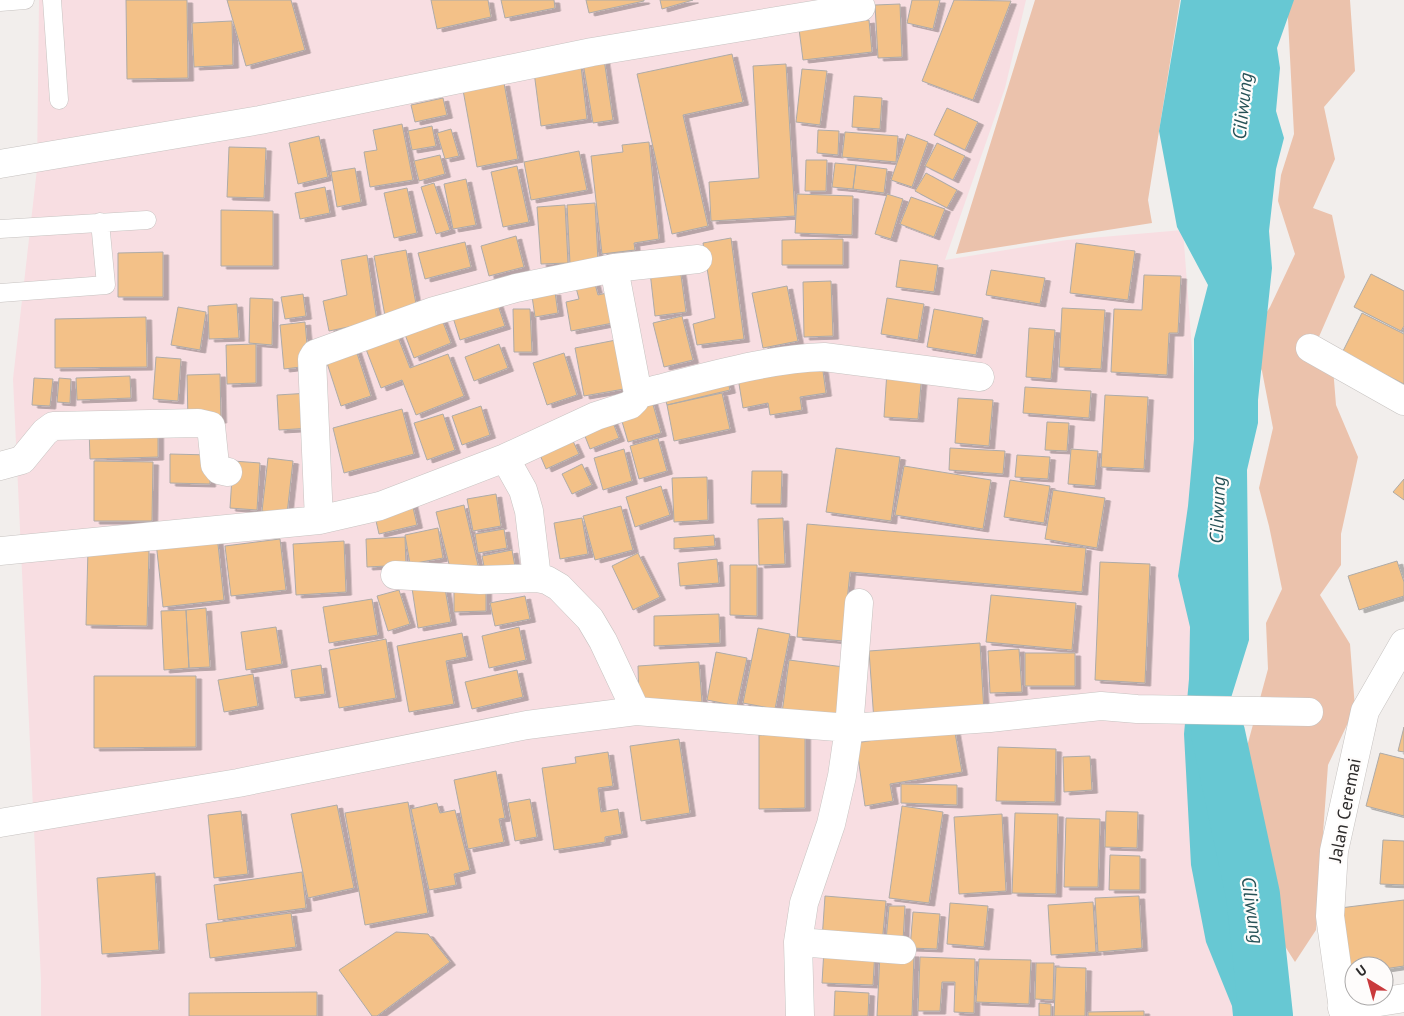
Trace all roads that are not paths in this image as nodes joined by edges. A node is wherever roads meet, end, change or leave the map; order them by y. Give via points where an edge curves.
1 (25, 0) edge
2 (52, 0) edge
3 (0, 2) edge
4 (861, 8) dead end
5 (59, 100) dead end
6 (0, 164) edge
7 (147, 220) dead end
8 (100, 222) junction
9 (0, 229) edge
10 (698, 258) dead end
11 (614, 268) junction
12 (0, 294) edge
13 (1310, 348) dead end
14 (980, 377) dead end
15 (638, 394) junction
16 (1404, 402) edge
17 (505, 458) junction
18 (0, 466) edge
19 (228, 472) dead end
20 (319, 520) junction
21 (0, 551) edge
22 (394, 575) dead end
23 (537, 578) junction
24 (858, 603) dead end
25 (1404, 643) edge
26 (636, 712) junction
27 (1309, 712) dead end
28 (849, 728) junction
29 (0, 823) edge
30 (798, 942) junction
31 (902, 950) dead end
32 (1404, 998) edge
33 (1343, 1012) edge
34 (800, 1016) edge

1 - 3 lane
2 - 5 lane
4 - 6 street via 592,52 260,120
7 - 8 lane
8 - 9 lane
8 - 12 lane via 106,285
10 - 11 street
11 - 15 street
11 - 20 street via 516,288 434,311 315,354 312,359
13 - 16 street
14 - 15 street via 824,357 800,358
15 - 17 street via 630,405 596,416
17 - 20 street via 380,506
17 - 23 street via 523,490 529,511
18 - 19 street via 22,460 53,426 198,423 211,426 216,465 219,470
20 - 21 street
22 - 23 street via 480,580
23 - 26 street via 559,587 590,618
24 - 28 street
25 - 33 street, Jalan Ceremai via 1365,711 1334,852 1330,916
26 - 28 street
26 - 29 street via 527,725 238,783
27 - 28 street via 1101,706
28 - 30 street via 831,824 804,904
30 - 31 street
30 - 34 street
32 - 33 street

